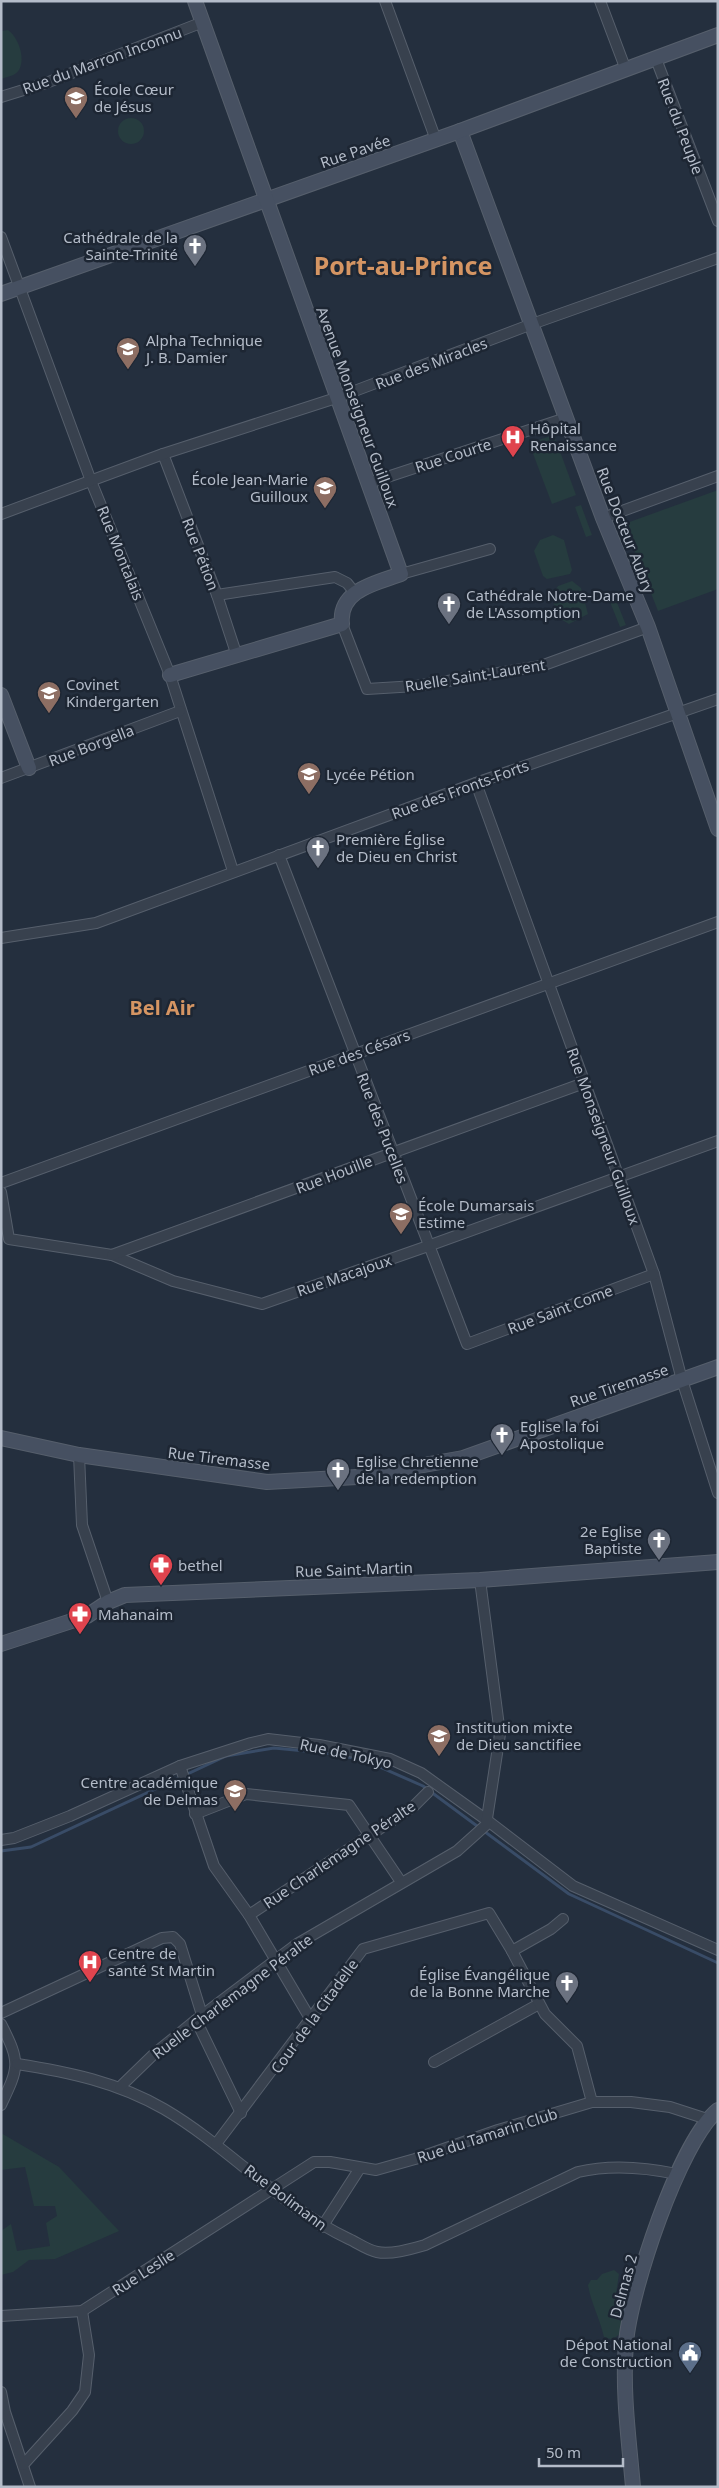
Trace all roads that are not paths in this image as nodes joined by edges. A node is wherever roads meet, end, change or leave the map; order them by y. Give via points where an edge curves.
1 (195, 1) edge
2 (385, 1) edge
3 (600, 1) edge
4 (203, 22) junction
5 (718, 35) edge
6 (656, 59) junction
7 (626, 70) junction
8 (1, 97) edge
9 (460, 131) junction
10 (436, 140) junction
11 (265, 199) junction
12 (718, 221) edge
13 (1, 237) edge
14 (718, 258) edge
15 (21, 287) junction
16 (1, 294) edge
17 (532, 324) junction
18 (336, 398) junction
19 (566, 418) junction
20 (163, 454) junction
21 (718, 476) edge
22 (91, 481) junction
23 (369, 483) junction
24 (1, 514) edge
25 (603, 518) junction
26 (490, 549) dead end
27 (401, 574) junction
28 (354, 593) junction
29 (217, 595) junction
30 (342, 624) junction
31 (648, 627) junction
32 (237, 656) junction
33 (170, 675) junction
34 (1, 695) edge
35 (718, 699) edge
36 (180, 711) junction
37 (677, 713) junction
38 (29, 768) junction
39 (1, 778) edge
40 (476, 783) junction
41 (718, 829) edge
42 (279, 855) junction
43 (233, 871) junction
44 (718, 922) edge
45 (1, 938) edge
46 (549, 983) junction
47 (354, 1053) junction
48 (584, 1083) junction
49 (718, 1141) edge
50 (393, 1152) junction
51 (619, 1178) junction
52 (1, 1183) edge
53 (1, 1192) edge
54 (5, 1241) edge
55 (428, 1246) junction
56 (112, 1255) junction
57 (654, 1274) junction
58 (467, 1344) joint
59 (718, 1367) edge
60 (682, 1380) junction
61 (1, 1438) edge
62 (79, 1455) junction
63 (718, 1493) edge
64 (718, 1562) edge
65 (480, 1580) junction
66 (108, 1602) junction
67 (1, 1644) edge
68 (180, 1766) junction
69 (428, 1792) dead end
70 (195, 1814) junction
71 (487, 1823) junction
72 (369, 1835) junction
73 (1, 1840) edge
74 (400, 1882) junction
75 (249, 1915) junction
76 (563, 1918) dead end
77 (718, 1950) edge
78 (512, 1951) junction
79 (276, 1960) junction
80 (539, 2004) junction
81 (1, 2013) edge
82 (199, 2018) junction
83 (311, 2020) junction
84 (1, 2024) edge
85 (434, 2062) dead end
86 (17, 2064) junction
87 (120, 2087) junction
88 (592, 2102) junction
89 (1, 2106) edge
90 (240, 2113) junction
91 (712, 2114) edge
92 (216, 2144) junction
93 (360, 2168) junction
94 (677, 2174) junction
95 (273, 2188) junction
96 (322, 2227) junction
97 (82, 2311) junction
98 (1, 2316) edge
99 (1, 2392) edge
100 (23, 2465) junction
101 (30, 2487) edge
102 (633, 2487) edge

1 - 4 street, Avenue Monseigneur Guilloux
2 - 10 street
3 - 7 street
4 - 8 street, Rue du Marron Inconnu via 46,83
4 - 11 street, Avenue Monseigneur Guilloux
5 - 6 street, Rue Pavée
6 - 7 street, Rue Pavée
6 - 12 street, Rue du Peuple
7 - 9 street, Rue Pavée
9 - 10 street, Rue Pavée
9 - 17 street, Rue Docteur Aubry
10 - 11 street, Rue Pavée
11 - 15 street, Rue Pavée
11 - 18 street, Avenue Monseigneur Guilloux
13 - 15 street, Rue Montalais
14 - 17 street, Rue des Miracles
15 - 16 street, Rue Pavée
15 - 22 street, Rue Montalais
17 - 18 street, Rue des Miracles
17 - 19 street, Rue Docteur Aubry
18 - 20 street, Rue des Miracles
18 - 23 street, Avenue Monseigneur Guilloux
19 - 23 street, Rue Courte
19 - 25 street, Rue Docteur Aubry
20 - 22 street, Rue des Miracles
20 - 29 street, Rue Pétion
21 - 25 street
22 - 24 street, Rue des Miracles
22 - 33 street, Rue Montalais
23 - 27 street, Avenue Monseigneur Guilloux
25 - 31 street, Rue Docteur Aubry
26 - 27 street
27 - 28 street
28 - 29 street via 347,583 335,576
28 - 30 street via 343,608
29 - 32 street, Rue Pétion
30 - 31 street, Ruelle Saint-Laurent via 367,689 416,686 541,666
30 - 32 street
31 - 37 street, Rue Docteur Aubry
32 - 33 street
33 - 36 street, Rue Montalais
34 - 38 street
35 - 37 street, Rue des Fronts-Forts
36 - 38 street, Rue Borgella
36 - 43 street, Rue Montalais
37 - 40 street, Rue des Fronts-Forts
37 - 41 street, Rue Docteur Aubry
38 - 39 street, Rue Borgella
40 - 42 street, Rue des Fronts-Forts
40 - 46 street, Rue Monseigneur Guilloux
42 - 43 street, Rue des Fronts-Forts
42 - 47 street, Rue des Pucelles
43 - 45 street, Rue des Fronts-Forts via 96,922
44 - 46 street, Rue des Césars
46 - 47 street, Rue des Césars
46 - 48 street, Rue Monseigneur Guilloux
47 - 50 street, Rue des Pucelles
47 - 52 street, Rue des Césars
48 - 50 street, Rue Houille
48 - 51 street, Rue Monseigneur Guilloux
49 - 51 street, Rue Macajoux
50 - 55 street, Rue des Pucelles
50 - 56 street, Rue Houille
51 - 55 street, Rue Macajoux
51 - 57 street, Rue Monseigneur Guilloux
53 - 54 street, Rue Macajoux
54 - 56 street, Rue Macajoux
55 - 56 street, Rue Macajoux via 262,1304 173,1281
55 - 58 street, Rue des Pucelles
57 - 58 street, Rue Saint Come
57 - 60 street, Rue Monseigneur Guilloux
59 - 60 street, Rue Tiremasse
60 - 62 street, Rue Tiremasse via 463,1458 357,1477 267,1482
60 - 63 street, Rue Monseigneur Guilloux
61 - 62 street, Rue Tiremasse
62 - 66 street via 82,1525
64 - 65 street, Rue Saint-Martin
65 - 66 street, Rue Saint-Martin via 151,1594 124,1596
65 - 71 street via 500,1734
66 - 67 street, Rue Saint-Martin via 87,1616
68 - 70 street
68 - 71 street, Rue de Tokyo via 268,1739 332,1748 390,1759 421,1773
68 - 73 street, Rue de Tokyo via 70,1816
69 - 72 street, Rue Charlemagne Péralte via 414,1806
70 - 72 street via 246,1794 349,1805
70 - 75 street via 214,1866
71 - 74 street, Ruelle Charlemagne Péralte via 457,1850
71 - 77 street, Rue de Tokyo via 573,1886
72 - 74 street
72 - 75 street, Rue Charlemagne Péralte
74 - 79 street, Ruelle Charlemagne Péralte
75 - 79 street
76 - 78 street via 551,1929
78 - 80 street, Cour de la Citadelle
78 - 83 street, Cour de la Citadelle via 489,1913 363,1949
79 - 82 street, Ruelle Charlemagne Péralte
79 - 83 street
80 - 85 street
80 - 88 street, Cour de la Citadelle via 577,2046
81 - 82 street via 162,1938 173,1937 180,1944
82 - 87 street, Ruelle Charlemagne Péralte
82 - 90 street
83 - 90 street, Cour de la Citadelle
84 - 86 street via 13,2047
86 - 87 street, Rue Bolimann via 71,2072
86 - 89 street
87 - 92 street, Rue Bolimann via 164,2109
88 - 91 street, Rue du Tamarin Club via 631,2102
88 - 93 street, Rue du Tamarin Club via 498,2130 415,2160 376,2170
90 - 92 street, Cour de la Citadelle
91 - 94 street, Delmas 2
92 - 95 street, Rue Bolimann
93 - 95 street, Rue du Tamarin Club via 314,2162
93 - 96 street
94 - 96 street, Rue Bolimann via 648,2168 596,2168 578,2172 425,2245 406,2250 377,2252
94 - 102 street, Delmas 2 via 633,2301 626,2343 626,2409
95 - 96 street, Rue Bolimann
95 - 97 street, Rue Leslie
97 - 98 street, Rue Leslie
97 - 100 street via 89,2355 85,2392
99 - 100 street
100 - 101 street

